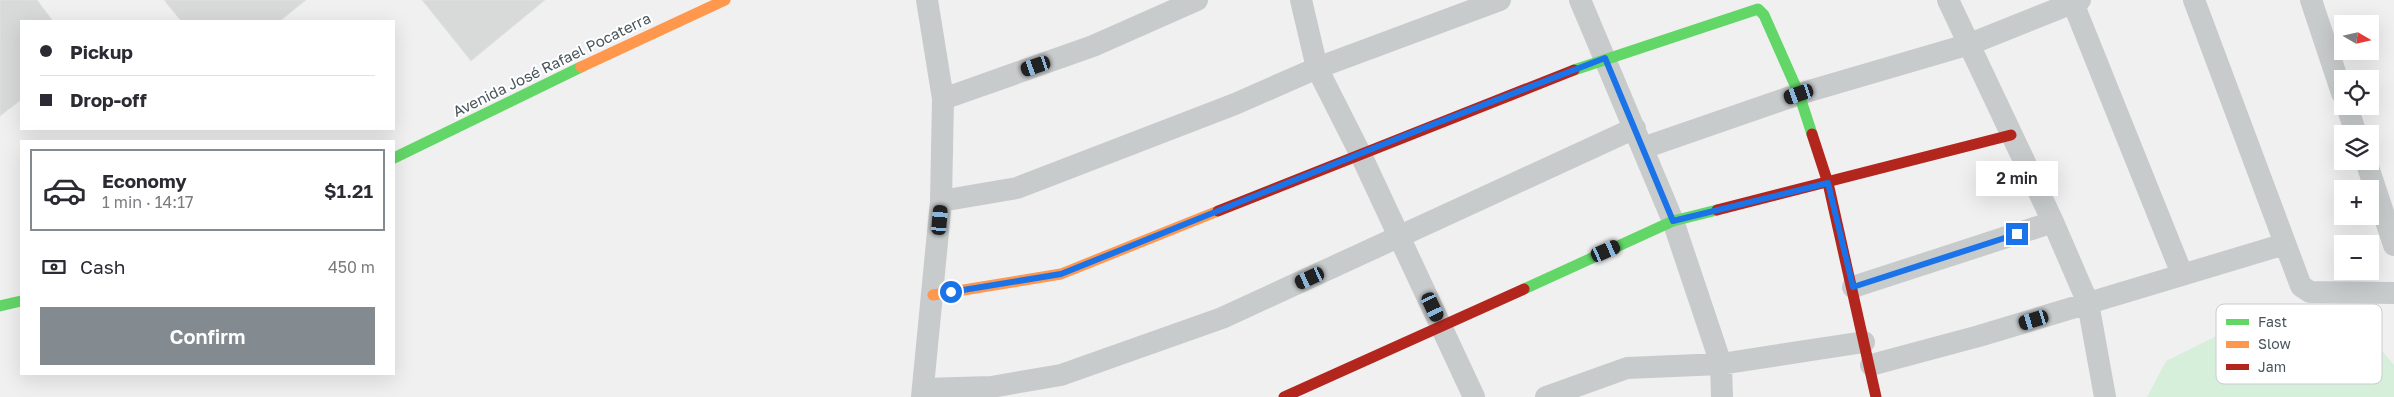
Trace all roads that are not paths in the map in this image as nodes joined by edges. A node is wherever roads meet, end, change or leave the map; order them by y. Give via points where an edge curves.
1 (725, 0) edge
2 (927, 0) edge
3 (1197, 0) edge
4 (1301, 0) edge
5 (1500, 0) edge
6 (1580, 0) edge
7 (1948, 0) edge
8 (2194, 0) edge
9 (2311, 0) edge
10 (2077, 2) edge
11 (1970, 44) junction
12 (1605, 58) junction
13 (1317, 68) junction
14 (2334, 70) edge
15 (1799, 94) junction
16 (943, 99) junction
17 (2011, 135) junction
18 (1639, 138) junction
19 (1361, 154) junction
20 (395, 158) edge
21 (2369, 170) edge
22 (1828, 183) junction
23 (941, 201) junction
24 (1673, 221) junction
25 (2053, 222) junction
26 (1400, 237) junction
27 (2284, 244) junction
28 (2394, 245) edge
29 (2182, 274) junction
30 (1853, 287) junction
31 (2394, 293) edge
32 (933, 295) junction
33 (20, 301) edge
34 (2088, 303) junction
35 (0, 306) edge
36 (1442, 325) junction
37 (1864, 342) junction
38 (1721, 364) junction
39 (1870, 365) junction
40 (1609, 387) edge
41 (923, 393) edge
42 (2100, 396) edge
43 (1284, 397) edge
44 (1474, 397) edge
45 (1546, 397) edge
46 (1722, 397) edge
47 (1876, 397) edge

1 - 20 street, Avenida José Rafael Pocaterra
2 - 16 street
3 - 16 street via 1093,46
4 - 13 street
5 - 13 street
6 - 12 street
7 - 11 street
8 - 27 street
9 - 14 street
10 - 11 street
10 - 29 street
11 - 15 street
11 - 17 street
12 - 15 street via 1758,9 1764,15
12 - 18 street
12 - 19 street
13 - 19 street
13 - 23 street via 1235,104 1017,188
15 - 18 street
15 - 22 street
16 - 23 street
17 - 22 street
17 - 25 street
18 - 24 street
18 - 26 street
19 - 26 street
19 - 32 street via 1061,274
21 - 28 street
22 - 24 street
22 - 30 street
23 - 32 street
24 - 36 street
24 - 38 street
25 - 30 street
25 - 34 street
26 - 36 street
26 - 41 street via 1222,318 1061,375 991,387
27 - 29 street
27 - 31 street via 2305,290
29 - 34 street
30 - 37 street
32 - 41 street
33 - 35 street
34 - 39 street
34 - 42 street
36 - 43 street
36 - 44 street
37 - 38 street
37 - 39 street
38 - 40 street via 1627,368
38 - 46 street
39 - 47 street
40 - 45 street

